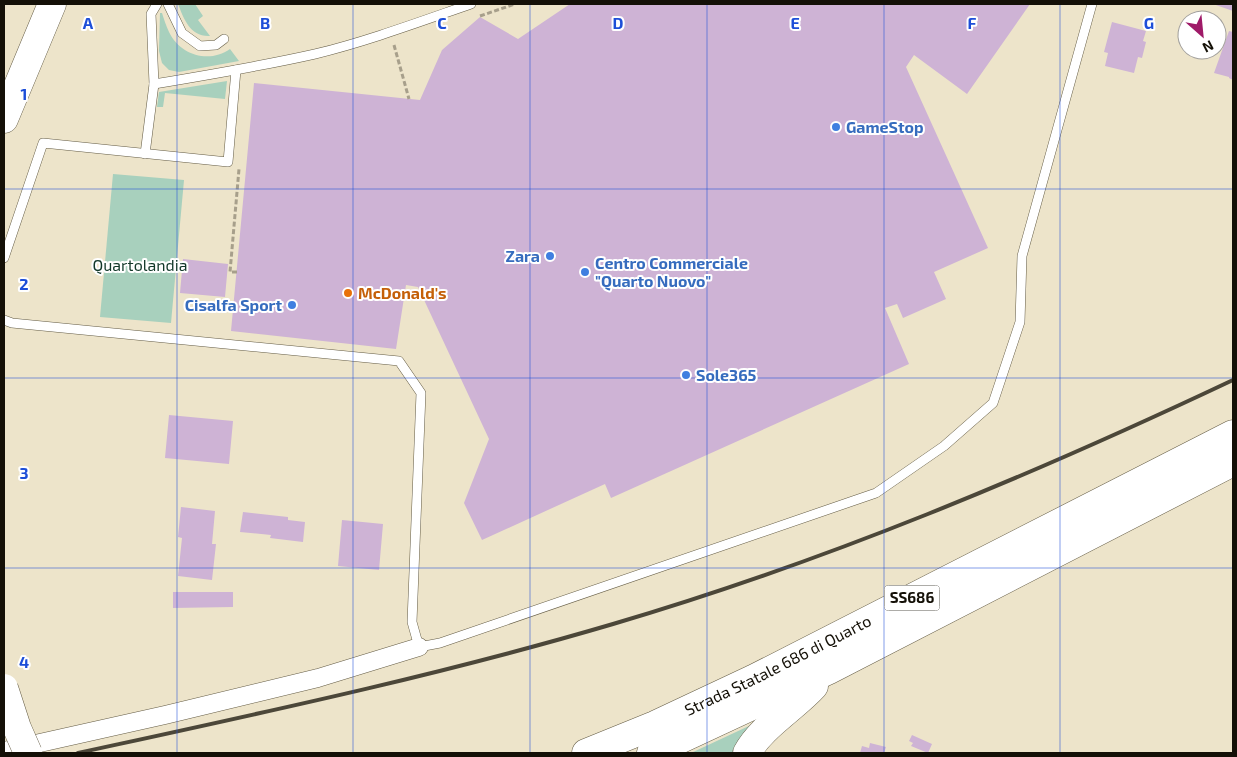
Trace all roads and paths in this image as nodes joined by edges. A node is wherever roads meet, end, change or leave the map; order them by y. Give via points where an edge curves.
1 (52, 4) edge
2 (157, 4) edge
3 (168, 4) edge
4 (471, 4) edge
5 (515, 4) edge
6 (1092, 4) edge
7 (479, 16) dead end
8 (224, 39) dead end
9 (401, 42) dead end
10 (394, 44) junction
11 (386, 47) dead end
12 (236, 70) junction
13 (154, 84) junction
14 (409, 99) dead end
15 (4, 119) edge
16 (145, 154) junction
17 (240, 159) dead end
18 (4, 258) edge
19 (237, 272) dead end
20 (4, 320) edge
21 (1233, 434) edge
22 (1233, 462) edge
23 (419, 647) junction
24 (829, 670) junction
25 (4, 688) edge
26 (4, 751) edge
27 (28, 753) edge
28 (586, 753) edge
29 (651, 753) edge
30 (747, 753) edge

1 - 15 highway
2 - 13 lane via 151,14
3 - 8 lane via 182,33 200,46 216,45
4 - 12 lane via 315,54
5 - 7 path
6 - 23 lane via 1022,256 1020,322 993,403 944,446 876,493 449,640
9 - 10 path
10 - 11 path
10 - 14 path
12 - 13 lane
12 - 16 lane via 228,162
13 - 16 lane
16 - 18 lane via 43,143
17 - 19 path via 230,272
20 - 23 lane via 399,361 420,393 412,622
21 - 28 highway, Strada Statale 686 di Quarto / SS686 via 753,679
22 - 24 highway, Strada Statale 686 di Quarto / SS686
23 - 26 street via 318,678
24 - 29 highway, Strada Statale 686 di Quarto / SS686
24 - 30 highway
25 - 27 highway, bridge via 16,728

